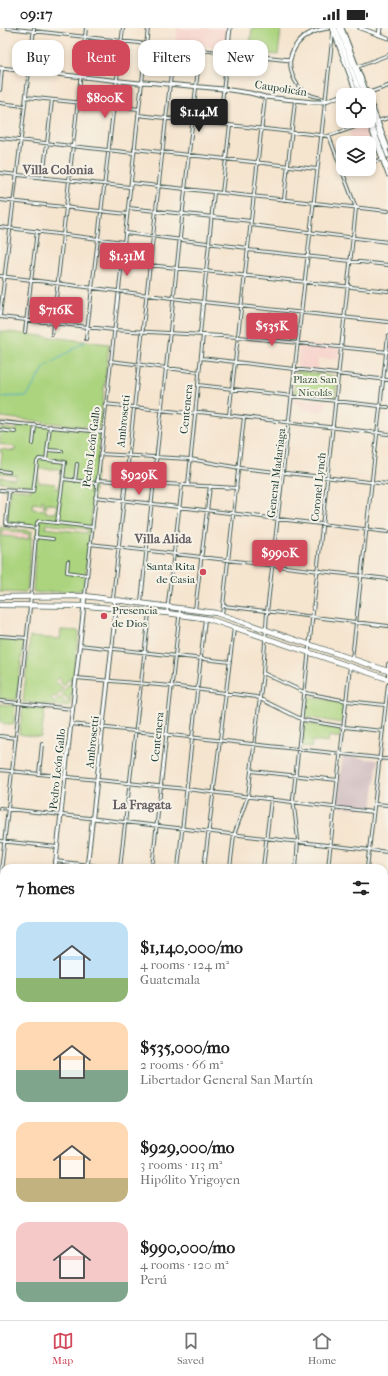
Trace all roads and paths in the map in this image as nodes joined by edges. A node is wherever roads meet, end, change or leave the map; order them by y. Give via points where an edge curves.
1 (7, 28) edge
2 (86, 28) edge
3 (123, 28) edge
4 (148, 28) edge
5 (230, 28) edge
6 (328, 28) edge
7 (332, 28) edge
8 (341, 28) edge
9 (360, 28) edge
10 (380, 28) edge
11 (34, 30) edge
12 (334, 30) edge
13 (379, 35) junction
14 (85, 37) junction
15 (388, 38) edge
16 (33, 40) edge
17 (113, 40) edge
18 (122, 40) edge
19 (146, 40) edge
20 (229, 40) edge
21 (388, 55) edge
22 (268, 58) edge
23 (290, 60) junction
24 (357, 67) junction
25 (1, 68) edge
26 (12, 69) edge
27 (64, 75) edge
28 (28, 76) edge
29 (117, 76) edge
30 (143, 76) edge
31 (171, 76) edge
32 (198, 76) edge
33 (225, 76) edge
34 (81, 77) junction
35 (116, 80) junction
36 (142, 82) junction
37 (170, 84) junction
38 (388, 86) edge
39 (197, 87) junction
40 (359, 88) edge
41 (360, 88) edge
42 (361, 88) edge
43 (223, 89) junction
44 (0, 90) edge
45 (376, 90) edge
46 (313, 96) junction
47 (26, 97) junction
48 (265, 97) junction
49 (336, 97) edge
50 (52, 100) junction
51 (295, 101) junction
52 (325, 101) junction
53 (313, 102) junction
54 (0, 103) edge
55 (78, 103) junction
56 (24, 106) junction
57 (113, 107) junction
58 (139, 109) junction
59 (138, 115) junction
60 (166, 118) junction
61 (388, 118) edge
62 (376, 120) edge
63 (194, 121) junction
64 (220, 124) junction
65 (230, 125) junction
66 (261, 128) junction
67 (351, 128) edge
68 (373, 128) edge
69 (373, 128) edge
70 (375, 128) edge
71 (291, 132) junction
72 (322, 135) junction
73 (329, 136) junction
74 (0, 138) edge
75 (377, 138) junction
76 (21, 140) junction
77 (47, 144) junction
78 (72, 147) junction
79 (134, 149) junction
80 (108, 150) junction
81 (378, 150) junction
82 (387, 150) edge
83 (162, 152) junction
84 (134, 153) junction
85 (336, 153) edge
86 (189, 155) junction
87 (385, 158) edge
88 (226, 159) junction
89 (258, 163) junction
90 (287, 166) junction
91 (388, 168) edge
92 (317, 169) junction
93 (0, 173) edge
94 (17, 175) junction
95 (388, 175) edge
96 (345, 176) edge
97 (43, 178) junction
98 (69, 180) junction
99 (131, 183) junction
100 (104, 184) junction
101 (158, 186) junction
102 (130, 187) junction
103 (186, 189) junction
104 (214, 192) junction
105 (222, 193) junction
106 (254, 196) junction
107 (0, 200) edge
108 (284, 200) junction
109 (14, 202) junction
110 (314, 203) junction
111 (66, 207) junction
112 (128, 208) junction
113 (356, 208) junction
114 (155, 211) junction
115 (388, 211) edge
116 (102, 212) junction
117 (127, 214) junction
118 (183, 214) junction
119 (211, 217) junction
120 (251, 221) junction
121 (251, 226) junction
122 (0, 227) edge
123 (11, 229) junction
124 (37, 231) junction
125 (125, 233) junction
126 (311, 233) junction
127 (63, 234) junction
128 (153, 237) junction
129 (98, 238) junction
130 (353, 238) junction
131 (181, 240) junction
132 (124, 242) junction
133 (388, 242) edge
134 (209, 243) junction
135 (248, 249) junction
136 (308, 256) junction
137 (351, 261) junction
138 (122, 262) junction
139 (149, 265) junction
140 (388, 265) edge
141 (178, 269) junction
142 (206, 272) junction
143 (0, 276) edge
144 (245, 276) junction
145 (5, 277) junction
146 (31, 280) junction
147 (305, 282) junction
148 (58, 283) junction
149 (93, 287) junction
150 (348, 287) junction
151 (118, 291) junction
152 (388, 291) edge
153 (147, 295) junction
154 (174, 298) junction
155 (203, 302) junction
156 (242, 306) junction
157 (302, 312) junction
158 (0, 316) edge
159 (345, 317) junction
160 (26, 321) junction
161 (388, 322) edge
162 (53, 324) junction
163 (88, 327) junction
164 (114, 330) junction
165 (25, 332) dead end
166 (143, 332) junction
167 (170, 333) junction
168 (52, 334) dead end
169 (201, 334) junction
170 (388, 336) edge
171 (239, 337) junction
172 (86, 339) dead end
173 (299, 342) junction
174 (342, 347) junction
175 (387, 352) edge
176 (201, 358) junction
177 (110, 360) junction
178 (236, 362) junction
179 (139, 364) junction
180 (166, 368) junction
181 (296, 369) junction
182 (199, 372) junction
183 (339, 374) junction
184 (383, 379) junction
185 (388, 380) edge
186 (198, 385) junction
187 (233, 390) junction
188 (293, 396) junction
189 (336, 401) junction
190 (106, 404) junction
191 (380, 406) junction
192 (134, 407) junction
193 (388, 407) edge
194 (162, 411) junction
195 (194, 413) junction
196 (230, 415) junction
197 (244, 417) junction
198 (0, 422) edge
199 (290, 423) junction
200 (35, 425) junction
201 (50, 426) junction
202 (333, 428) junction
203 (0, 430) edge
204 (16, 432) dead end
205 (102, 432) junction
206 (377, 433) junction
207 (388, 434) edge
208 (33, 444) dead end
209 (47, 450) junction
210 (62, 451) dead end
211 (100, 454) junction
212 (129, 455) junction
213 (156, 457) junction
214 (190, 459) junction
215 (46, 460) junction
216 (77, 464) dead end
217 (240, 468) junction
218 (0, 471) edge
219 (9, 472) dead end
220 (283, 472) junction
221 (328, 476) junction
222 (63, 479) junction
223 (75, 481) junction
224 (97, 482) junction
225 (126, 482) junction
226 (372, 482) junction
227 (154, 483) junction
228 (182, 484) junction
229 (388, 484) edge
230 (188, 485) junction
231 (210, 486) junction
232 (238, 488) junction
233 (0, 490) edge
234 (9, 491) junction
235 (95, 497) junction
236 (124, 501) junction
237 (151, 504) junction
238 (179, 508) junction
239 (207, 511) junction
240 (235, 515) junction
241 (278, 519) junction
242 (58, 523) junction
243 (323, 524) junction
244 (92, 527) junction
245 (36, 528) junction
246 (367, 529) junction
247 (388, 532) edge
248 (35, 537) junction
249 (53, 539) dead end
250 (90, 544) junction
251 (118, 547) junction
252 (146, 551) junction
253 (174, 554) junction
254 (202, 557) junction
255 (68, 561) dead end
256 (229, 561) junction
257 (273, 566) junction
258 (318, 571) junction
259 (87, 575) junction
260 (362, 576) junction
261 (388, 580) edge
262 (85, 596) junction
263 (0, 597) edge
264 (30, 597) junction
265 (112, 599) junction
266 (141, 602) junction
267 (0, 605) edge
268 (30, 605) junction
269 (84, 606) junction
270 (168, 606) junction
271 (224, 606) junction
272 (180, 608) junction
273 (116, 609) junction
274 (195, 610) junction
275 (149, 612) junction
276 (267, 612) junction
277 (167, 613) junction
278 (179, 614) junction
279 (222, 615) junction
280 (313, 617) junction
281 (205, 619) junction
282 (357, 622) junction
283 (388, 626) edge
284 (234, 628) junction
285 (266, 629) junction
286 (0, 636) edge
287 (27, 638) junction
288 (266, 638) junction
289 (310, 644) junction
290 (79, 645) junction
291 (112, 648) junction
292 (144, 652) junction
293 (308, 653) junction
294 (175, 655) junction
295 (200, 658) junction
296 (352, 659) junction
297 (230, 662) junction
298 (388, 664) edge
299 (350, 666) junction
300 (388, 671) edge
301 (263, 673) junction
302 (388, 676) edge
303 (76, 678) junction
304 (388, 680) edge
305 (108, 681) junction
306 (140, 684) junction
307 (388, 685) edge
308 (171, 686) junction
309 (197, 691) junction
310 (304, 692) junction
311 (226, 694) junction
312 (259, 699) junction
313 (0, 701) edge
314 (346, 701) junction
315 (19, 704) junction
316 (386, 705) junction
317 (72, 709) junction
318 (301, 719) junction
319 (71, 724) junction
320 (103, 727) junction
321 (344, 727) junction
322 (135, 731) junction
323 (383, 731) junction
324 (166, 735) junction
325 (0, 736) edge
326 (16, 738) junction
327 (192, 738) junction
328 (221, 741) junction
329 (42, 744) dead end
330 (254, 745) junction
331 (298, 750) junction
332 (341, 754) junction
333 (380, 758) junction
334 (388, 759) edge
335 (0, 770) edge
336 (12, 771) junction
337 (251, 771) junction
338 (39, 774) junction
339 (295, 776) junction
340 (65, 777) junction
341 (97, 780) junction
342 (338, 780) junction
343 (130, 783) junction
344 (160, 786) junction
345 (186, 789) junction
346 (213, 792) junction
347 (248, 796) junction
348 (271, 799) junction
349 (293, 801) junction
350 (374, 804) junction
351 (388, 806) edge
352 (335, 807) junction
353 (0, 808) edge
354 (8, 809) junction
355 (373, 812) junction
356 (61, 814) junction
357 (93, 818) junction
358 (125, 822) junction
359 (156, 825) junction
360 (182, 829) junction
361 (208, 832) junction
362 (234, 834) junction
363 (266, 838) junction
364 (0, 841) edge
365 (5, 841) junction
366 (298, 842) junction
367 (331, 846) junction
368 (57, 847) junction
369 (369, 850) junction
370 (388, 852) edge
371 (55, 861) joint
372 (3, 864) edge
373 (74, 864) edge
374 (87, 864) edge
375 (120, 864) edge
376 (152, 864) edge
377 (178, 864) edge
378 (204, 864) edge
379 (230, 864) edge
380 (263, 864) edge
381 (296, 864) edge
382 (329, 864) edge
383 (367, 864) edge

1 - 11 street
2 - 14 street
3 - 18 street
4 - 19 street, Pedro León Gallo
5 - 20 street
6 - 23 street via 316,30 302,38 294,48
7 - 12 street
8 - 24 street
8 - 41 main road
9 - 13 street
10 - 13 street
11 - 14 street
11 - 16 street
12 - 40 main road
12 - 52 street, General Madariaga
13 - 15 street
14 - 17 street
14 - 34 street
21 - 24 street
22 - 23 street
23 - 46 street via 295,82 304,92
24 - 42 street
25 - 26 street, Caupolicán
25 - 44 street
27 - 34 street, Caupolicán
28 - 47 street
29 - 35 street
30 - 36 street, Pedro León Gallo
31 - 37 street, Ambrosetti
32 - 39 street
33 - 43 street
34 - 35 street, Caupolicán
34 - 55 street
35 - 36 street, Caupolicán
35 - 57 street
36 - 37 street, Caupolicán
36 - 58 street, Pedro León Gallo
37 - 39 street, Caupolicán
37 - 60 street, Ambrosetti
38 - 45 street, Caupolicán
39 - 43 street, Caupolicán
39 - 63 street
43 - 48 street, Caupolicán
43 - 64 street
46 - 52 street
46 - 53 street
47 - 50 street
47 - 56 street
48 - 51 street, Caupolicán
48 - 66 street
49 - 52 street, Caupolicán
50 - 55 street
50 - 77 street
51 - 53 street, Caupolicán
51 - 71 street
52 - 53 street, Caupolicán
52 - 72 street, General Madariaga
54 - 56 street
55 - 57 street
55 - 78 street
56 - 76 street
57 - 58 street
57 - 80 street
58 - 59 street, Pedro León Gallo
59 - 60 street
59 - 79 street, Pedro León Gallo
60 - 63 street
60 - 83 street, Ambrosetti
61 - 62 street
63 - 64 street
63 - 86 street
64 - 65 street
65 - 66 street
65 - 88 street
66 - 71 street
66 - 89 street
67 - 73 street
68 - 75 main road
69 - 81 street
70 - 82 main road
71 - 72 street
71 - 90 street
72 - 73 street
72 - 92 street, General Madariaga
73 - 85 street, Coronel Lynch
74 - 76 street
75 - 81 main road
75 - 87 main road
76 - 77 street
76 - 94 street
77 - 78 street
77 - 97 street
78 - 80 street
78 - 98 street
79 - 83 street
79 - 84 street, Pedro León Gallo
80 - 84 street
80 - 100 street
81 - 87 main road
82 - 87 main road
83 - 86 street
83 - 101 street, Ambrosetti
84 - 99 street, Pedro León Gallo
86 - 88 street
86 - 103 street
87 - 91 main road
87 - 95 street
88 - 89 street
88 - 105 street
89 - 90 street
89 - 106 street
90 - 92 street
90 - 108 street
92 - 110 street, General Madariaga
93 - 94 street
94 - 97 street
94 - 109 street
96 - 113 street, Coronel Lynch
97 - 98 street
98 - 100 street
98 - 111 street
99 - 101 street
99 - 102 street, Pedro León Gallo
100 - 102 street
100 - 116 street
101 - 103 street
101 - 114 street, Ambrosetti
102 - 112 street, Pedro León Gallo
103 - 104 street
103 - 118 street
104 - 105 street
104 - 119 street, Centenera
105 - 106 street
106 - 108 street
106 - 120 street
107 - 109 street
108 - 110 street
109 - 111 street
109 - 123 street
110 - 113 street
110 - 126 street, General Madariaga
111 - 116 street
111 - 127 street
112 - 114 street
112 - 117 street, Pedro León Gallo
113 - 115 street
113 - 130 street, Coronel Lynch
114 - 118 street
114 - 128 street, Ambrosetti
116 - 117 street
116 - 129 street
117 - 125 street, Pedro León Gallo
118 - 119 street
118 - 131 street
119 - 120 street
119 - 134 street, Centenera
120 - 121 street
121 - 126 street
121 - 135 street
122 - 123 street
123 - 124 street
123 - 145 street
124 - 127 street
124 - 146 street
125 - 128 street
125 - 132 street, Pedro León Gallo
126 - 130 street
126 - 136 street, General Madariaga
127 - 129 street
127 - 148 street
128 - 131 street
128 - 139 street, Ambrosetti
129 - 132 street
129 - 149 street
130 - 133 street
130 - 137 street, Coronel Lynch
131 - 134 street
131 - 141 street
132 - 138 street, Pedro León Gallo
134 - 135 street
134 - 142 street, Centenera
135 - 136 street
135 - 144 street
136 - 137 street
136 - 147 street, General Madariaga
137 - 140 street
137 - 150 street, Coronel Lynch
138 - 139 street
138 - 151 street, Pedro León Gallo
139 - 141 street
139 - 153 street, Ambrosetti
141 - 142 street
141 - 154 street
142 - 144 street
142 - 155 street, Centenera
143 - 145 street
144 - 147 street
144 - 156 street
145 - 146 street
145 - 158 street
146 - 148 street
146 - 160 street
147 - 150 street
147 - 157 street, General Madariaga
148 - 149 street
148 - 162 street
149 - 151 street
149 - 163 street
150 - 152 street
150 - 159 street, Coronel Lynch
151 - 153 street
151 - 164 street, Pedro León Gallo
153 - 154 street
153 - 166 street, Ambrosetti
154 - 155 street
154 - 167 street
155 - 156 street
155 - 169 street, Centenera
156 - 157 street
156 - 171 street
157 - 159 street
157 - 173 street, General Madariaga
158 - 160 street
159 - 161 street
159 - 174 street, Coronel Lynch
160 - 162 street
160 - 165 street
162 - 163 street
162 - 168 street
163 - 164 street
163 - 172 street
164 - 166 street
164 - 177 street, Pedro León Gallo
166 - 167 street
166 - 179 street, Ambrosetti
167 - 169 street
167 - 180 street
169 - 171 street
169 - 176 street, Centenera
170 - 175 street
171 - 173 street
171 - 178 street
173 - 174 street
173 - 181 street, General Madariaga
174 - 175 street
174 - 183 street, Coronel Lynch
175 - 184 street
176 - 178 street
176 - 182 street, Centenera
177 - 179 street
177 - 190 street, Pedro León Gallo
178 - 181 street
178 - 187 street
179 - 180 street
179 - 192 street, Ambrosetti
180 - 182 street
180 - 194 street
181 - 183 street
181 - 188 street, General Madariaga
182 - 186 street, Centenera
183 - 184 street
183 - 189 street, Coronel Lynch
184 - 185 street
184 - 191 street
186 - 187 street
186 - 195 street, Centenera
187 - 188 street
187 - 196 street
188 - 189 street
188 - 199 street, General Madariaga
189 - 191 street
189 - 202 street, Coronel Lynch
190 - 192 street
190 - 205 street, Pedro León Gallo
191 - 193 street
191 - 206 street
192 - 194 street
192 - 212 street, Ambrosetti
194 - 195 street
194 - 213 street
195 - 196 street
195 - 214 street, Centenera
196 - 197 street
197 - 199 street
197 - 217 street
198 - 200 street
199 - 202 street
199 - 220 street, General Madariaga
200 - 201 street
200 - 208 street
201 - 205 street
201 - 209 street
202 - 206 street
202 - 221 street, Coronel Lynch
203 - 204 street
205 - 211 street, Pedro León Gallo
206 - 207 street
206 - 226 street
209 - 210 street
209 - 215 street
211 - 212 street
211 - 224 street, Pedro León Gallo
212 - 213 street
212 - 225 street, Ambrosetti
213 - 214 street
213 - 227 street
214 - 217 street
214 - 230 street, Centenera
215 - 222 street via 65,462
215 - 234 street via 37,460 33,492
216 - 223 street
217 - 220 street
217 - 232 street
218 - 219 street
220 - 221 street
220 - 241 street, General Madariaga
221 - 226 street
221 - 243 street, Coronel Lynch
222 - 223 street
222 - 242 street
223 - 224 street
224 - 225 street
224 - 235 street, Pedro León Gallo
225 - 227 street
225 - 236 street, Ambrosetti
226 - 229 street
226 - 246 street
227 - 228 street
227 - 237 street
228 - 230 street
228 - 238 street
230 - 231 street
231 - 232 street
231 - 239 street
232 - 240 street
233 - 234 street
234 - 245 street via 6,524
235 - 236 street
235 - 244 street, Pedro León Gallo
236 - 237 street
236 - 251 street, Ambrosetti
237 - 238 street
237 - 252 street
238 - 239 street
238 - 253 street
239 - 240 street
239 - 254 street
240 - 241 street
240 - 256 street
241 - 243 street
241 - 257 street, General Madariaga
242 - 244 street
242 - 245 street via 38,521
243 - 246 street
243 - 258 street, Coronel Lynch
244 - 250 street, Pedro León Gallo
245 - 248 street
246 - 247 street
246 - 260 street
248 - 249 street
248 - 264 street
250 - 251 street
250 - 259 street, Pedro León Gallo
251 - 252 street
251 - 265 street, Ambrosetti
252 - 253 street
252 - 266 street
253 - 254 street
253 - 270 street
254 - 256 street
254 - 274 street
255 - 259 street via 67,572
256 - 257 street
256 - 271 street
257 - 258 street
257 - 276 street, General Madariaga
258 - 260 street
258 - 280 street, Coronel Lynch
259 - 262 street, Pedro León Gallo
260 - 261 street
260 - 282 street
262 - 264 highway
262 - 265 highway
262 - 269 street, Pedro León Gallo
263 - 264 highway
264 - 268 street
265 - 266 highway
265 - 273 street, Ambrosetti
266 - 270 highway
267 - 268 highway
268 - 269 highway
268 - 287 street
269 - 273 highway
269 - 290 street, Pedro León Gallo
270 - 272 highway
270 - 277 street
271 - 276 street
271 - 279 street
272 - 274 highway
272 - 278 street, Centenera
273 - 275 highway
273 - 291 street, Ambrosetti
274 - 279 highway
275 - 277 highway
275 - 292 street
276 - 280 street
276 - 285 street, General Madariaga
277 - 278 highway
278 - 281 highway
278 - 294 street, Centenera
279 - 285 highway
280 - 282 street
280 - 289 street, Coronel Lynch
281 - 284 highway
281 - 295 street
282 - 283 street
282 - 296 street
284 - 288 highway
284 - 297 street
285 - 288 street, General Madariaga
285 - 289 highway
286 - 287 street
287 - 315 street
288 - 293 highway
288 - 301 street, General Madariaga
289 - 293 street, Coronel Lynch
289 - 296 highway
290 - 291 street
290 - 303 street, Pedro León Gallo
291 - 292 street
291 - 305 street, Ambrosetti
292 - 294 street
292 - 306 street
293 - 299 highway
293 - 310 street, Coronel Lynch
294 - 295 street
294 - 308 street, Centenera
295 - 297 street
295 - 309 street
296 - 300 highway
297 - 311 street
298 - 300 street
299 - 304 highway
299 - 314 street
300 - 302 street
301 - 310 street
301 - 312 street, General Madariaga
303 - 305 street
303 - 317 street, Pedro León Gallo
305 - 306 street
305 - 320 street, Ambrosetti
306 - 308 street
306 - 322 street
307 - 316 street
308 - 309 street
308 - 324 street, Centenera
309 - 311 street
309 - 327 street
310 - 314 street
310 - 318 street, Coronel Lynch
311 - 312 street
311 - 328 street
312 - 318 street
312 - 330 street, General Madariaga
313 - 315 street
314 - 316 street
314 - 321 street
315 - 317 street
315 - 326 street
316 - 323 street
317 - 319 street, Pedro León Gallo
318 - 321 street
318 - 331 street, Coronel Lynch
319 - 320 street
319 - 340 street, Pedro León Gallo
320 - 322 street
320 - 341 street, Ambrosetti
321 - 323 street
321 - 332 street
322 - 324 street
322 - 343 street
323 - 333 street
324 - 327 street
324 - 344 street, Centenera
325 - 326 street
326 - 336 street
327 - 328 street
327 - 345 street
328 - 330 street
328 - 346 street
329 - 338 street
330 - 331 street
330 - 337 street, General Madariaga
331 - 332 street
331 - 339 street, Coronel Lynch
332 - 333 street
332 - 342 street
333 - 334 street
333 - 350 street
335 - 336 street
336 - 338 street
336 - 354 street
337 - 339 street
337 - 347 street, General Madariaga
338 - 340 street
339 - 342 street
339 - 349 street, Coronel Lynch
340 - 341 street
340 - 356 street, Pedro León Gallo
341 - 343 street
341 - 357 street, Ambrosetti
342 - 352 street
343 - 344 street
343 - 358 street
344 - 345 street
344 - 359 street, Centenera
345 - 346 street
345 - 360 street
346 - 347 street
346 - 361 street
347 - 348 street
347 - 362 street, General Madariaga
348 - 349 street
348 - 363 street
349 - 352 street
349 - 366 street, Coronel Lynch
350 - 351 street
350 - 355 street
352 - 355 street
352 - 367 street
353 - 354 street
354 - 356 street
354 - 365 street
355 - 369 street
356 - 357 street
356 - 368 street, Pedro León Gallo
357 - 358 street
357 - 374 street, Ambrosetti
358 - 359 street
358 - 375 street
359 - 360 street
359 - 376 street, Centenera
360 - 361 street
360 - 377 street
361 - 362 street
361 - 378 street
362 - 363 street
362 - 379 street, General Madariaga
363 - 366 street
363 - 380 street
364 - 365 street
365 - 368 street
365 - 372 street
366 - 367 street
366 - 381 street, Coronel Lynch
367 - 369 street
367 - 382 street
368 - 371 street, Pedro León Gallo
369 - 370 street
369 - 383 street
371 - 373 street

